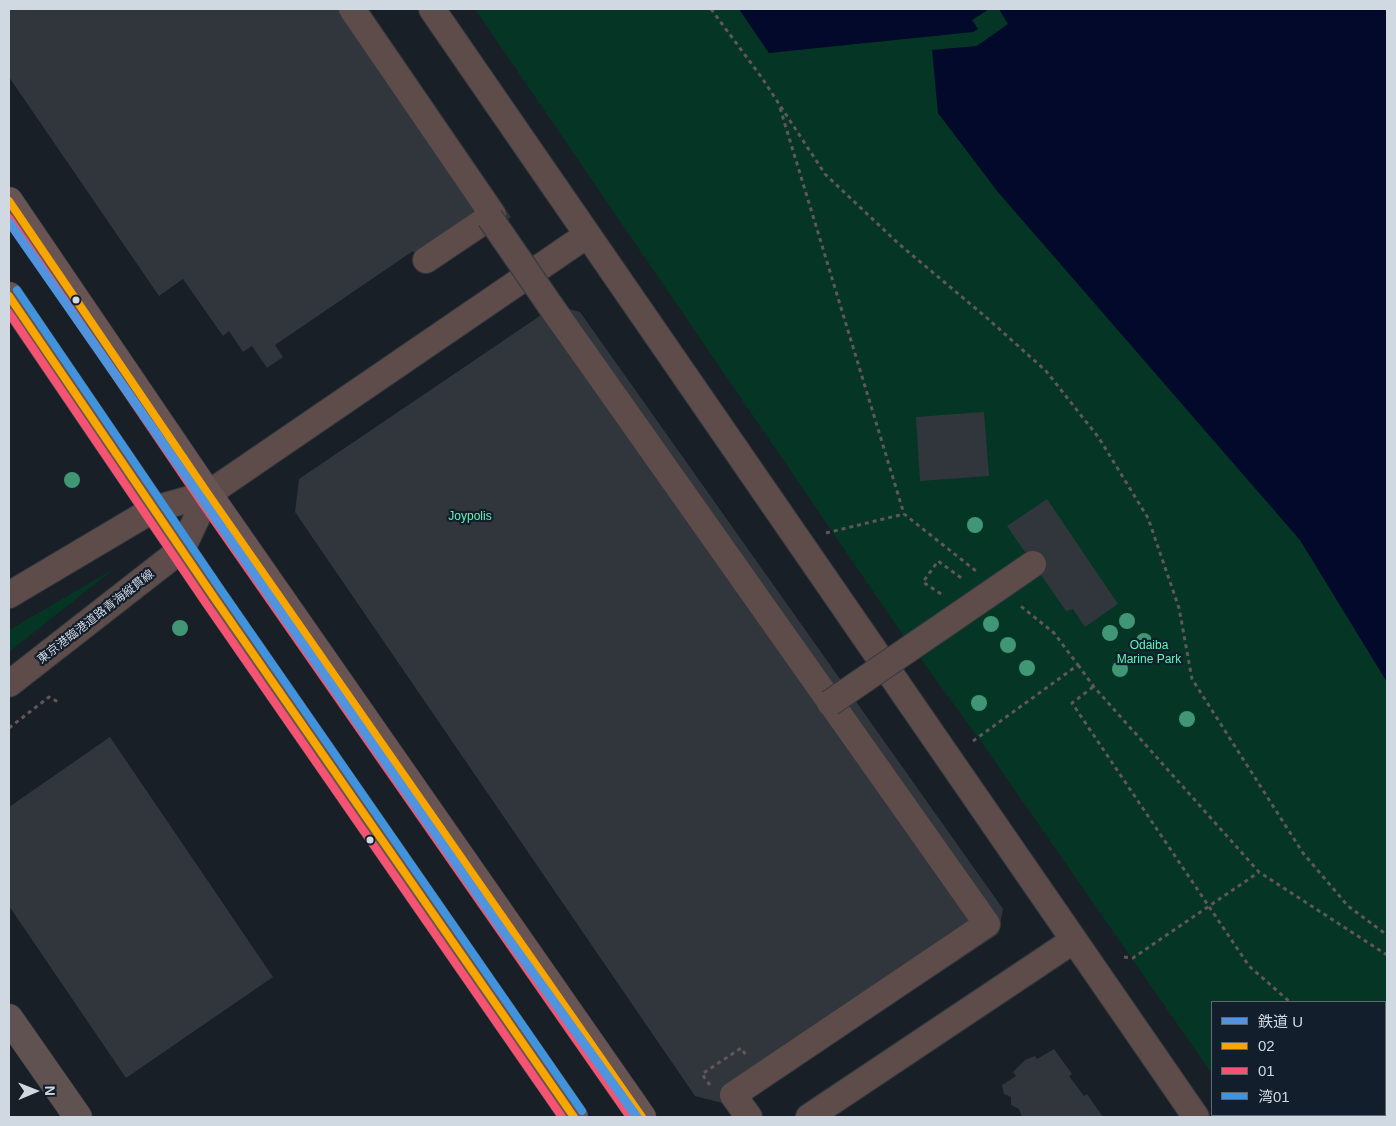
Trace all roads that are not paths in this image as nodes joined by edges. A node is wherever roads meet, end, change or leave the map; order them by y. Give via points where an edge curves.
1 (352, 9) edge
2 (432, 9) edge
3 (9, 201) edge
4 (490, 218) junction
5 (587, 235) junction
6 (426, 260) dead end
7 (9, 296) edge
8 (208, 494) junction
9 (154, 509) junction
10 (182, 549) junction
11 (1033, 564) dead end
12 (9, 595) edge
13 (9, 684) edge
14 (830, 703) junction
15 (1074, 940) junction
16 (9, 1018) edge
17 (744, 1111) edge
18 (78, 1117) edge
19 (574, 1117) edge
20 (642, 1117) edge
21 (809, 1117) edge
22 (1196, 1117) edge

1 - 4 street via 493,215
2 - 5 street
3 - 8 main road
4 - 6 street
4 - 14 street, bridge
5 - 8 street
5 - 15 street
7 - 9 main road
8 - 9 street
8 - 10 street
8 - 20 main road
9 - 10 main road
9 - 12 street
10 - 13 street, 東京港臨港道路青海縦貫線
10 - 19 main road
11 - 14 street, bridge
14 - 17 street via 987,924 734,1095
15 - 21 street
15 - 22 street
16 - 18 highway

